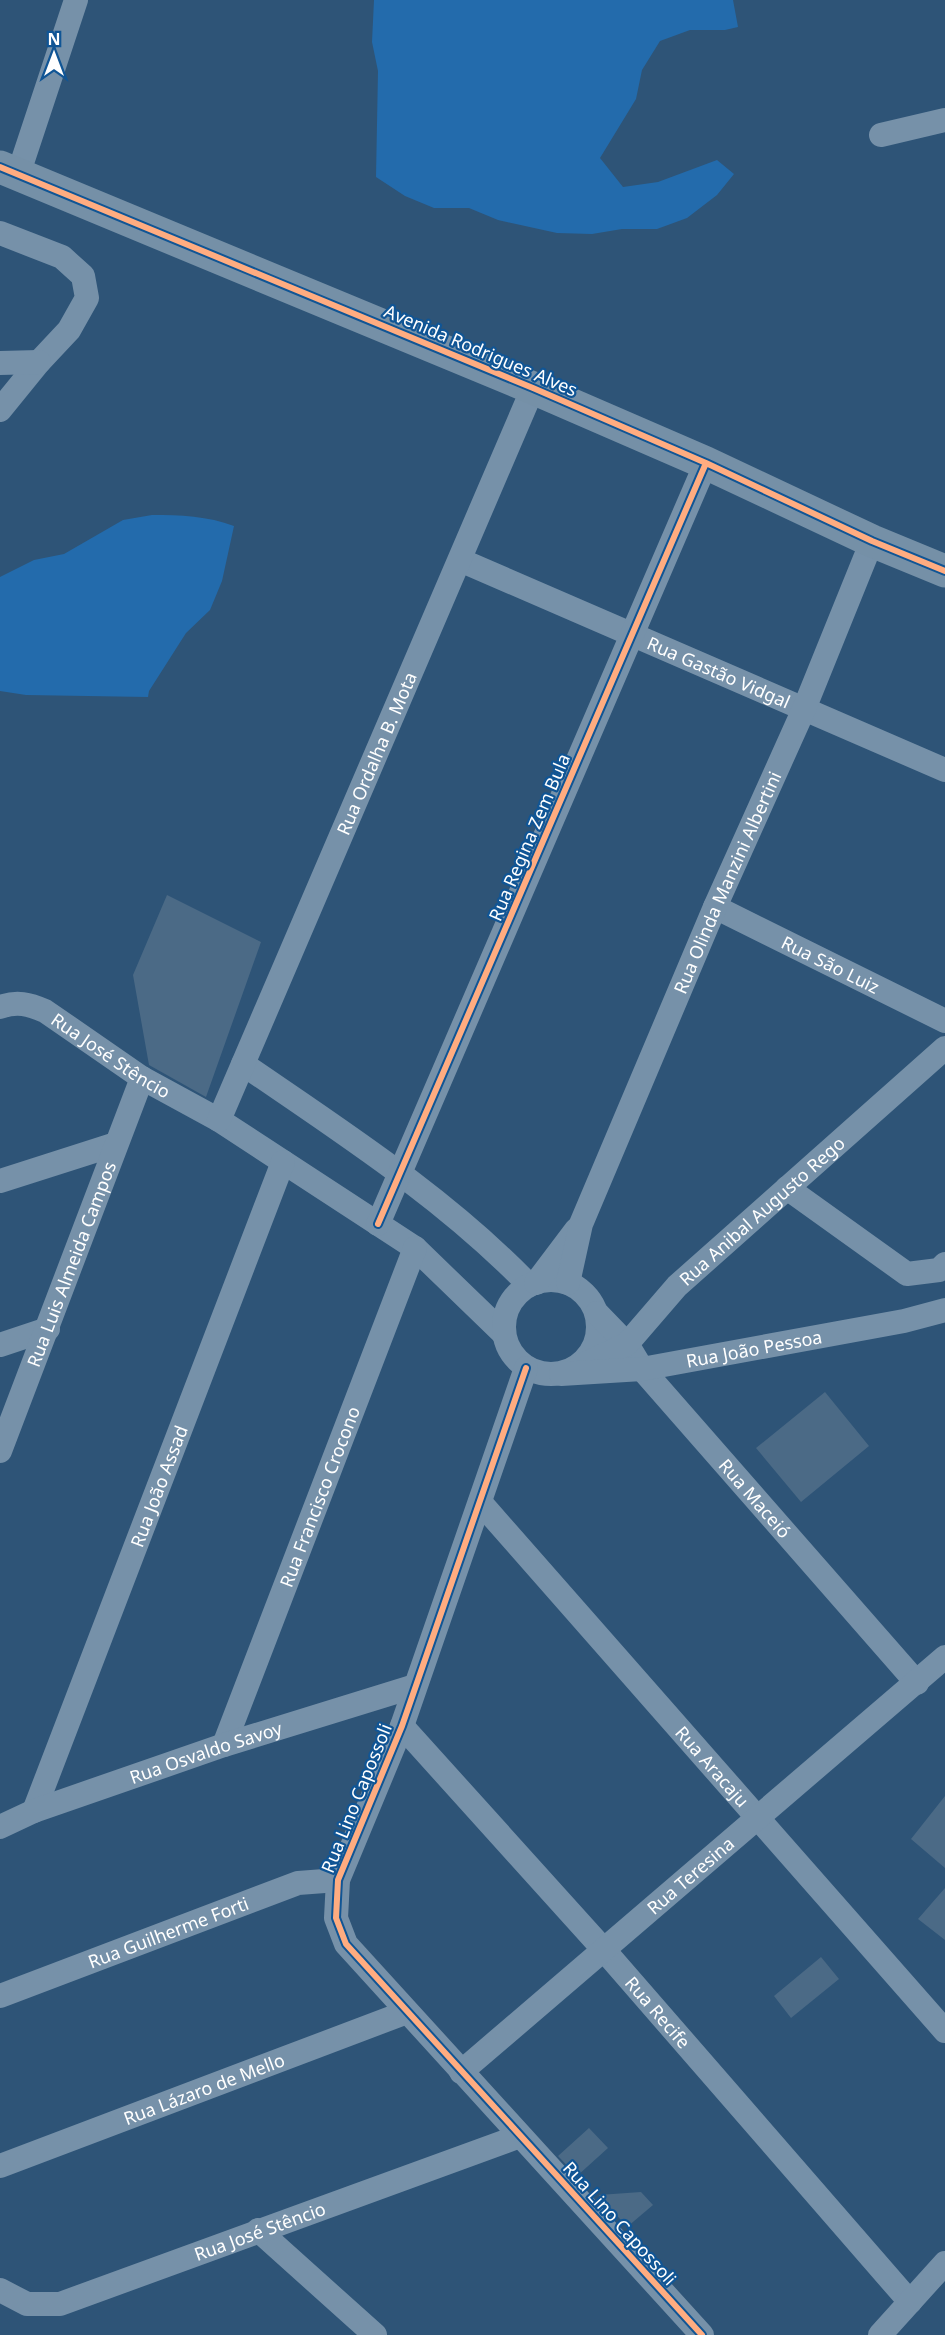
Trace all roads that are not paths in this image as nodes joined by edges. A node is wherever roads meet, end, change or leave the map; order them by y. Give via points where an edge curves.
1 (76, 0) edge
2 (945, 120) edge
3 (881, 135) dead end
4 (9, 171) edge
5 (0, 233) edge
6 (39, 362) junction
7 (0, 363) edge
8 (533, 387) junction
9 (0, 410) edge
10 (706, 463) junction
11 (872, 542) junction
12 (460, 560) junction
13 (945, 572) edge
14 (633, 635) junction
15 (804, 709) junction
16 (945, 770) edge
17 (715, 907) junction
18 (0, 1007) edge
19 (945, 1021) edge
20 (945, 1048) edge
21 (243, 1064) junction
22 (142, 1078) junction
23 (219, 1120) junction
24 (116, 1144) junction
25 (283, 1162) junction
26 (400, 1173) junction
27 (0, 1181) edge
28 (788, 1188) junction
29 (378, 1224) junction
30 (581, 1224) junction
31 (415, 1248) junction
32 (942, 1267) edge
33 (568, 1282) junction
34 (532, 1284) junction
35 (945, 1310) edge
36 (597, 1313) junction
37 (48, 1329) junction
38 (503, 1334) junction
39 (627, 1344) junction
40 (0, 1345) edge
41 (526, 1368) junction
42 (642, 1369) junction
43 (569, 1370) junction
44 (0, 1451) edge
45 (480, 1502) junction
46 (945, 1657) edge
47 (917, 1683) junction
48 (415, 1686) junction
49 (402, 1726) junction
50 (224, 1745) junction
51 (34, 1811) junction
52 (758, 1818) junction
53 (0, 1827) edge
54 (338, 1880) junction
55 (604, 1950) junction
56 (0, 1996) edge
57 (407, 2012) junction
58 (945, 2031) edge
59 (461, 2072) junction
60 (520, 2136) junction
61 (0, 2166) edge
62 (258, 2230) junction
63 (945, 2263) edge
64 (0, 2290) edge
65 (910, 2302) junction
66 (375, 2335) edge
67 (702, 2335) edge
68 (880, 2335) edge

1 - 4 street
2 - 3 street
4 - 8 main road, Avenida Rodrigues Alves
5 - 6 street via 62,257 83,276 87,298 69,330
6 - 7 street
6 - 9 street
8 - 10 main road, Avenida Rodrigues Alves
8 - 12 street, Rua Ordalha B. Mota
10 - 11 main road, Avenida Rodrigues Alves
10 - 14 street, Rua Regina Zem Bula
11 - 13 main road, Avenida Rodrigues Alves
11 - 15 street, Rua Olinda Manzini Albertini
12 - 14 street, Rua Gastão Vidgal
12 - 21 street, Rua Ordalha B. Mota
14 - 15 street, Rua Gastão Vidgal
14 - 26 street, Rua Regina Zem Bula
15 - 16 street, Rua Gastão Vidgal
15 - 17 street, Rua Olinda Manzini Albertini
17 - 19 street, Rua São Luiz
17 - 30 street, Rua Olinda Manzini Albertini
18 - 22 street, Rua José Stêncio via 11,1003 45,1011
20 - 28 street, Rua Anibal Augusto Rego
21 - 23 street, Rua Ordalha B. Mota
21 - 26 street
22 - 23 street, Rua José Stêncio
22 - 24 street, Rua Luis Almeida Campos
23 - 25 street, Rua José Stêncio
24 - 27 street
24 - 37 street, Rua Luis Almeida Campos
25 - 29 street, Rua José Stêncio
25 - 51 street, Rua João Assad
26 - 29 street, Rua Regina Zem Bula
26 - 34 street
28 - 32 street via 907,1274
28 - 39 street, Rua Anibal Augusto Rego via 677,1286
29 - 31 street, Rua José Stêncio
30 - 33 street, Rua Olinda Manzini Albertini
30 - 34 street, Rua Olinda Manzini Albertini
31 - 38 street, Rua José Stêncio
31 - 50 street, Rua Francisco Crocono
33 - 34 street via 547,1280
33 - 36 street via 586,1295
34 - 38 street via 513,1297 505,1314
35 - 42 street, Rua João Pessoa
36 - 39 street, Rua Maceió
36 - 43 street via 598,1334 591,1354
37 - 40 street
37 - 44 street, Rua Luis Almeida Campos
38 - 41 street via 511,1353
39 - 42 street, Rua Maceió
39 - 43 street, Rua Anibal Augusto Rego
41 - 43 street via 543,1374
41 - 45 street, Rua Lino Capossoli
42 - 43 street, Rua João Pessoa
42 - 47 street, Rua Maceió
45 - 48 street, Rua Lino Capossoli
45 - 52 street, Rua Aracaju
46 - 47 street, Rua Teresina
47 - 52 street, Rua Teresina
48 - 49 street, Rua Lino Capossoli
48 - 50 street, Rua Osvaldo Savoy
49 - 54 street, Rua Lino Capossoli
49 - 55 street, Rua Recife
50 - 51 street, Rua Osvaldo Savoy
51 - 53 street, Rua Osvaldo Savoy
52 - 55 street, Rua Teresina
52 - 58 street, Rua Aracaju
54 - 56 street, Rua Guilherme Forti via 298,1883
54 - 57 street, Rua Lino Capossoli via 336,1918 346,1944
55 - 59 street, Rua Teresina
55 - 65 street, Rua Recife
57 - 59 street, Rua Lino Capossoli
57 - 61 street, Rua Lázaro de Mello
59 - 60 street, Rua Lino Capossoli
60 - 62 street, Rua José Stêncio
60 - 67 street, Rua Lino Capossoli
62 - 64 street, Rua José Stêncio via 60,2304 27,2304
62 - 66 street
63 - 65 street
65 - 68 street

